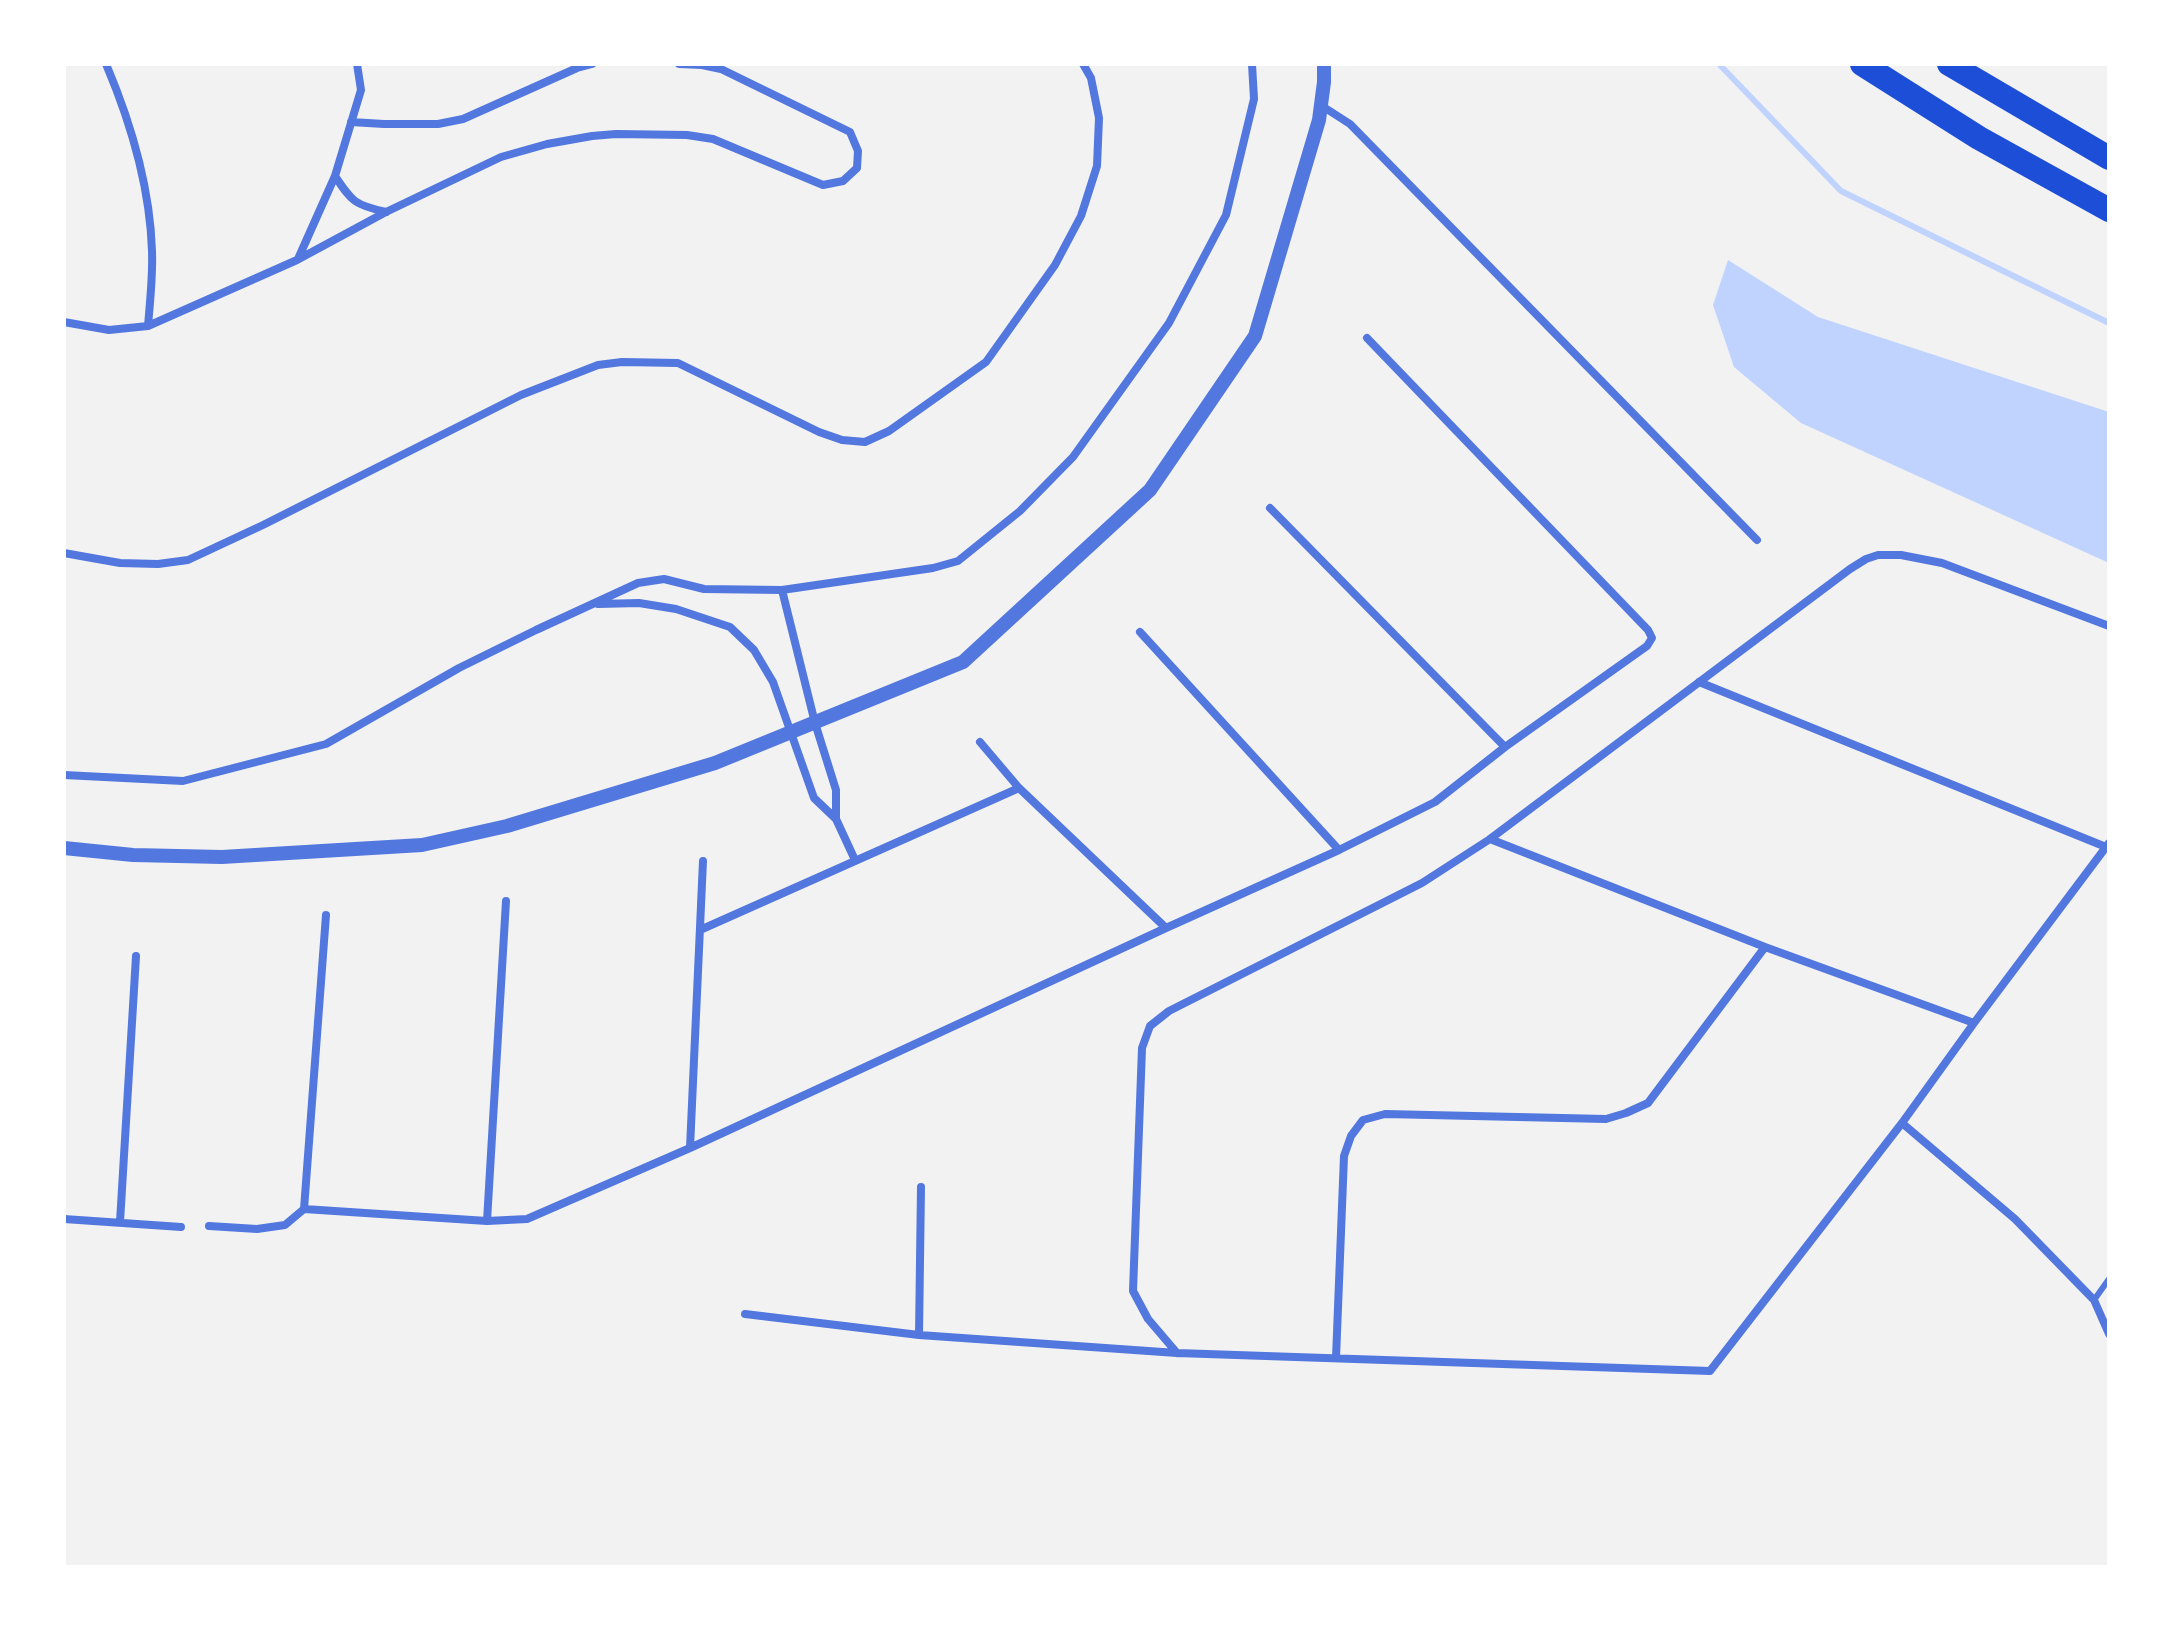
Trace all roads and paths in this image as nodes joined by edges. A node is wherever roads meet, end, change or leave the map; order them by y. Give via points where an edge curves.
1 (106, 64) edge
2 (357, 64) edge
3 (592, 64) edge
4 (679, 64) edge
5 (1083, 64) edge
6 (1252, 64) edge
7 (1324, 64) edge
8 (1862, 64) edge
9 (1949, 64) edge
10 (1322, 106) junction
11 (351, 122) junction
12 (2109, 158) edge
13 (335, 176) junction
14 (2109, 210) edge
15 (386, 212) junction
16 (297, 260) junction
17 (64, 322) edge
18 (148, 326) junction
19 (1367, 338) dead end
20 (1270, 508) dead end
21 (1757, 540) dead end
22 (64, 553) edge
23 (782, 590) junction
24 (593, 604) junction
25 (2109, 626) edge
26 (1140, 632) dead end
27 (1699, 682) junction
28 (815, 723) junction
29 (789, 733) junction
30 (980, 742) dead end
31 (1505, 747) junction
32 (64, 775) edge
33 (1019, 788) junction
34 (836, 819) junction
35 (1490, 839) junction
36 (2108, 845) edge
37 (64, 848) edge
38 (1339, 850) junction
39 (855, 860) junction
40 (703, 861) dead end
41 (506, 901) dead end
42 (326, 915) dead end
43 (1166, 928) junction
44 (700, 930) junction
45 (1765, 947) junction
46 (136, 956) dead end
47 (1974, 1023) junction
48 (1902, 1123) junction
49 (690, 1148) junction
50 (921, 1187) dead end
51 (304, 1209) junction
52 (64, 1219) edge
53 (487, 1221) junction
54 (120, 1222) junction
55 (209, 1226) dead end
56 (181, 1227) dead end
57 (2109, 1279) edge
58 (2094, 1300) junction
59 (745, 1314) dead end
60 (2109, 1334) edge
61 (919, 1335) junction
62 (1177, 1353) junction
63 (1336, 1358) junction

1 - 18 street via 123,103 144,180 152,251
2 - 11 street via 361,90
3 - 11 street via 463,119 438,124
4 - 15 street via 721,69 850,132 858,151 857,168 843,181 823,185 713,139 592,136 501,157
5 - 22 street via 1099,118 1097,166 1081,216 1055,265 986,362 889,431 865,442 842,440 678,363 598,365 521,395 188,560 120,563
6 - 23 street via 1254,99 1226,215 1169,323 1073,457 1020,511 958,561
7 - 10 street
8 - 14 highway via 1979,138
9 - 12 highway
10 - 21 street via 1350,124
10 - 28 street via 1255,336 1150,490 963,662
11 - 13 street
13 - 15 street via 360,206
13 - 16 street
15 - 16 street
16 - 18 street
17 - 18 street via 109,330
19 - 31 street via 1652,638
20 - 31 street
23 - 24 street via 704,589 664,579 638,583
23 - 28 street
24 - 29 street via 676,609 730,627 754,650 773,682
24 - 32 street via 459,668 326,744 183,781
25 - 27 street via 1942,563 1878,555 1850,569
26 - 38 street
27 - 35 street
27 - 36 street
28 - 29 street
28 - 34 street via 836,790
29 - 34 street via 814,798
29 - 37 street via 700,768 507,826 422,845 222,857
30 - 33 street
31 - 38 street via 1435,802
33 - 39 street
33 - 43 street
34 - 39 street
35 - 45 street
35 - 62 street via 1422,883 1169,1011 1150,1026 1142,1048 1133,1291
36 - 47 street
38 - 43 street
39 - 44 street
40 - 44 street
41 - 53 street
42 - 51 street
43 - 49 street
44 - 49 street
45 - 47 street
45 - 63 street via 1648,1103 1626,1113 1606,1119 1385,1114 1363,1120 1344,1156
46 - 54 street
47 - 48 street
48 - 58 street via 2015,1219
48 - 63 street via 1710,1371
49 - 53 street via 527,1219
50 - 61 street
51 - 53 street
51 - 55 street via 285,1225
52 - 54 street
54 - 56 street
57 - 58 lane
58 - 60 street
59 - 61 street
61 - 62 street
62 - 63 street

